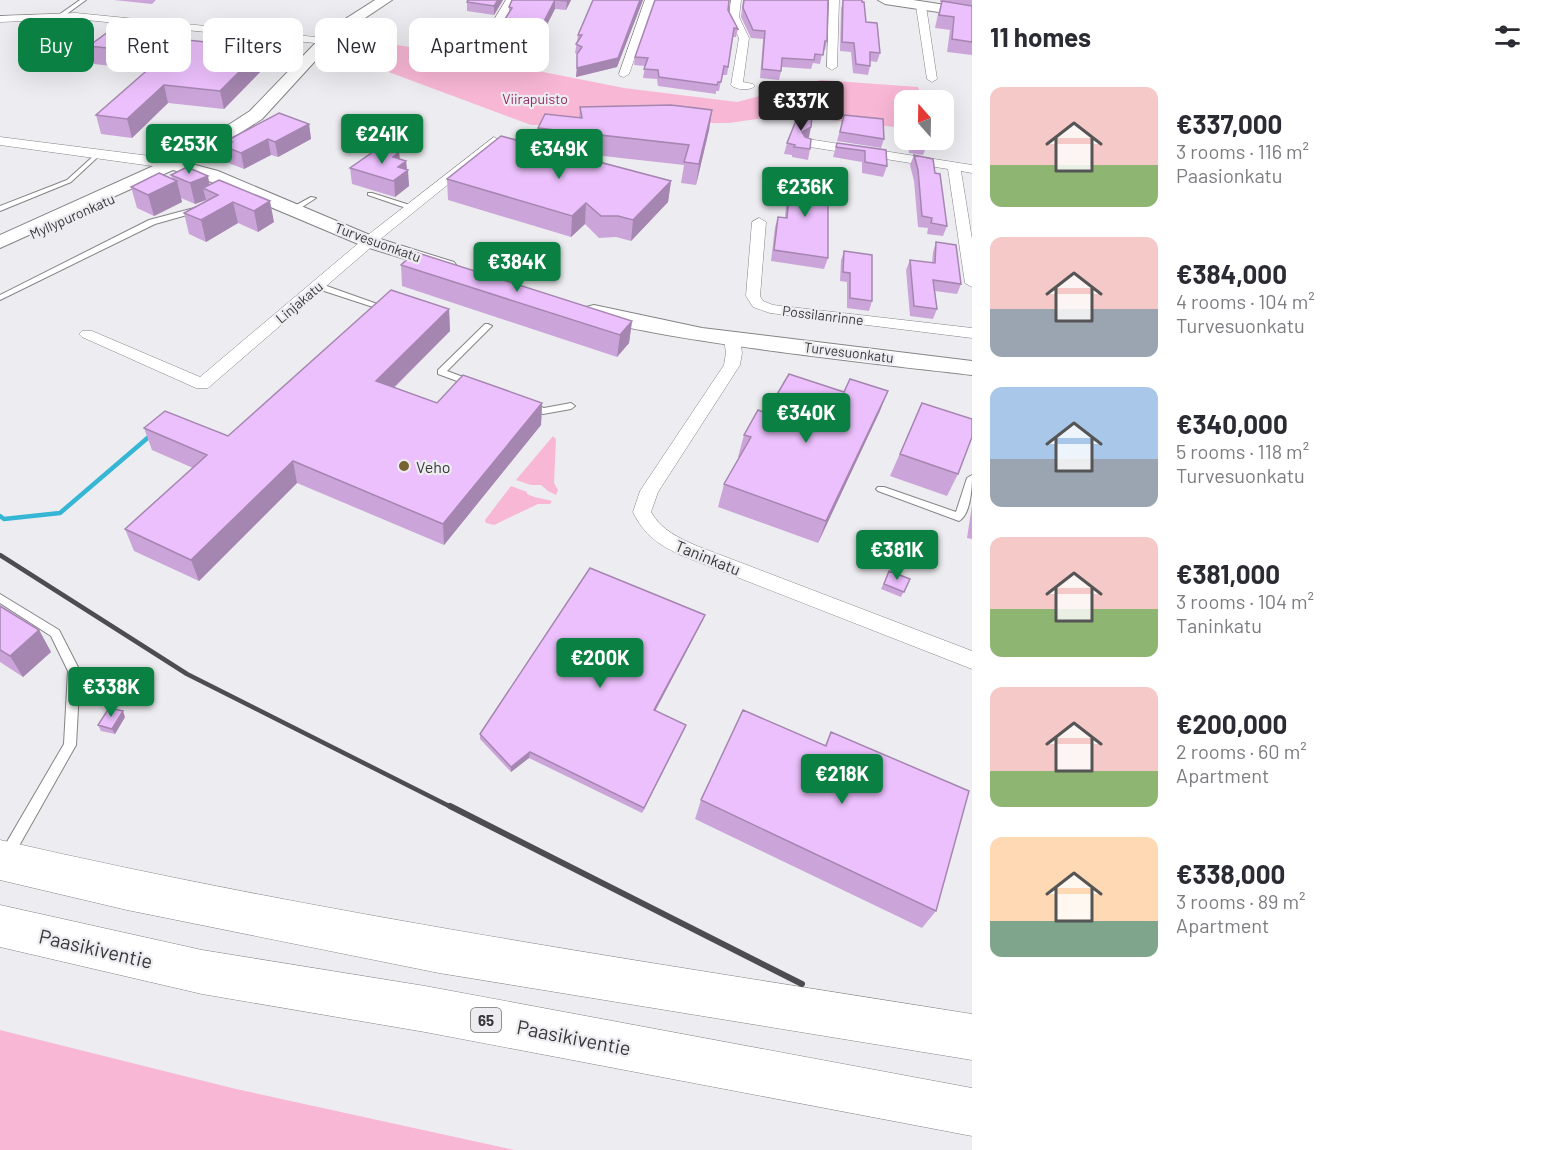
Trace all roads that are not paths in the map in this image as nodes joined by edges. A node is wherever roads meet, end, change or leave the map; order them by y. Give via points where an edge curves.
1 (83, 0) edge
2 (386, 0) edge
3 (511, 0) edge
4 (650, 0) edge
5 (736, 0) edge
6 (834, 0) edge
7 (885, 0) edge
8 (920, 3) edge
9 (972, 13) edge
10 (63, 15) junction
11 (356, 18) edge
12 (500, 18) edge
13 (0, 19) edge
14 (315, 40) edge
15 (315, 52) edge
16 (832, 67) dead end
17 (624, 74) dead end
18 (932, 79) dead end
19 (749, 86) dead end
20 (0, 141) edge
21 (494, 141) edge
22 (808, 143) edge
23 (99, 153) junction
24 (174, 165) junction
25 (954, 167) junction
26 (972, 169) edge
27 (211, 175) junction
28 (370, 194) dead end
29 (313, 198) dead end
30 (203, 207) edge
31 (412, 207) junction
32 (0, 209) edge
33 (293, 209) junction
34 (759, 222) dead end
35 (38, 231) junction
36 (0, 242) edge
37 (370, 242) junction
38 (0, 249) edge
39 (470, 273) edge
40 (972, 283) edge
41 (318, 286) junction
42 (0, 298) edge
43 (569, 304) edge
44 (376, 305) edge
45 (488, 326) dead end
46 (972, 333) edge
47 (87, 334) dead end
48 (732, 339) junction
49 (972, 368) edge
50 (482, 388) edge
51 (523, 403) edge
52 (571, 406) dead end
53 (972, 478) edge
54 (881, 489) dead end
55 (0, 598) edge
56 (972, 660) edge
57 (2, 861) edge
58 (0, 926) edge
59 (972, 1037) edge
60 (972, 1112) edge

1 - 10 lane
2 - 11 main road, Myllypuronkatu
3 - 12 street
4 - 17 street
5 - 19 street via 734,16 744,38 737,85
6 - 16 street
7 - 8 main road
8 - 9 main road
8 - 18 street
10 - 13 street
10 - 14 street
15 - 24 main road, Myllypuronkatu via 256,115
20 - 23 street, Turvesuonkatu
21 - 31 street, Linjakatu
22 - 25 street
23 - 24 street, Turvesuonkatu
23 - 32 lane via 69,181
24 - 27 main road, Turvesuonkatu
24 - 35 main road, Myllypuronkatu via 167,173
24 - 36 main road, Myllypuronkatu
25 - 26 street
25 - 40 street
27 - 33 main road, Turvesuonkatu via 236,190
27 - 35 main road via 164,182
28 - 31 lane
29 - 33 lane
30 - 42 lane via 152,222
31 - 37 street, Linjakatu
33 - 37 main road, Turvesuonkatu
34 - 46 street, Possilanrinne via 753,296 758,304
35 - 38 main road, Myllypuronkatu
37 - 39 main road, Turvesuonkatu
37 - 41 street, Linjakatu
41 - 44 lane
41 - 47 street, Linjakatu via 202,384
43 - 48 main road, Turvesuonkatu via 614,318
45 - 50 lane via 441,372
48 - 49 main road, Turvesuonkatu
48 - 56 street, Taninkatu via 732,364 649,491 642,512 646,521 660,536 690,551
51 - 52 lane via 543,411
53 - 54 lane via 959,517
55 - 57 lane via 55,633 74,671 70,745
57 - 59 highway via 127,890 439,951
58 - 60 highway, Paasikiventie / 65 via 202,972 425,1009

